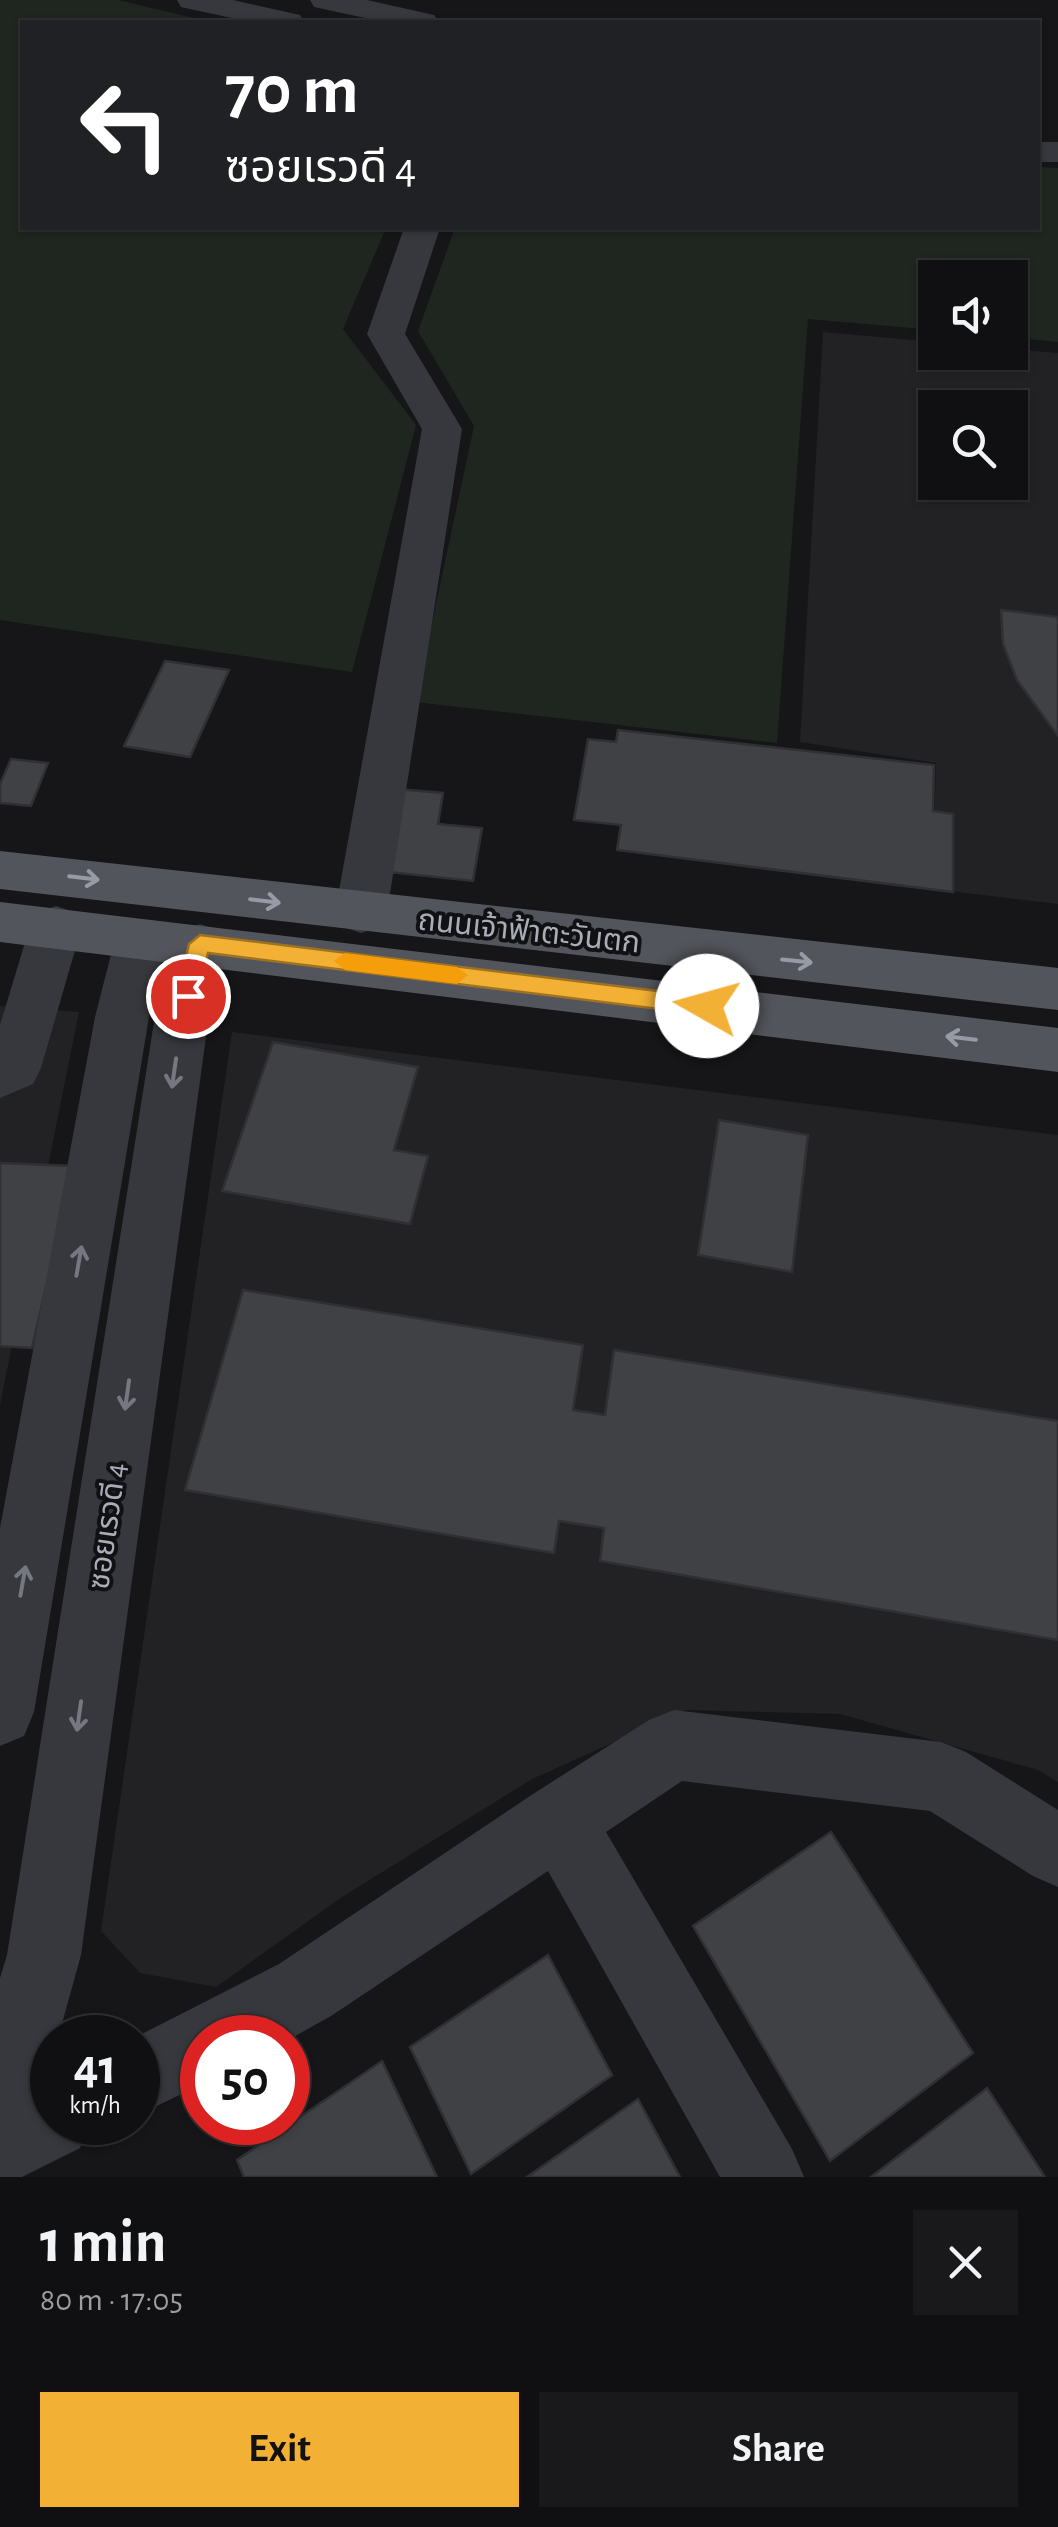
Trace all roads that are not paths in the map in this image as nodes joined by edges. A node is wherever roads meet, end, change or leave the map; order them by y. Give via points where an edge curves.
1 (192, 0) edge
2 (325, 0) edge
3 (280, 20) edge
4 (414, 20) edge
5 (421, 230) edge
6 (0, 870) edge
7 (361, 913) junction
8 (0, 922) edge
9 (56, 926) junction
10 (170, 941) junction
11 (1058, 989) edge
12 (1058, 1050) edge
13 (0, 1075) edge
14 (0, 1712) edge
15 (558, 1819) junction
16 (1058, 1851) edge
17 (257, 2015) edge
18 (0, 2105) edge
19 (30, 2132) edge
20 (0, 2148) edge
21 (764, 2177) edge

1 - 3 street
2 - 4 street
5 - 7 street via 386,334 442,429
6 -> 7 main road, ถนนเจ้าฟ้าตะวันตก
7 -> 11 main road, ถนนเจ้าฟ้าตะวันตก
8 - 9 main road
9 - 10 main road
9 - 13 street via 14,1068
12 -> 10 main road
14 -> 10 street via 122,1016
10 -> 18 street, ซอยเรวดี 4 via 178,1042 44,1954
15 - 16 street via 674,1745 940,1777
15 - 17 street via 305,1990
15 - 21 street
19 - 20 street

